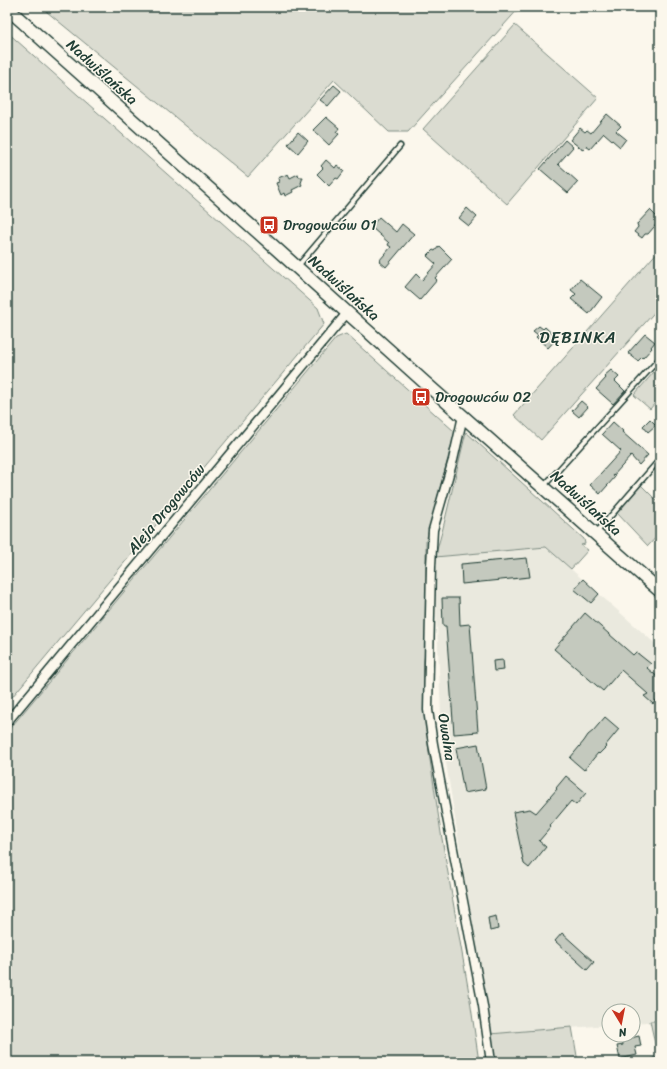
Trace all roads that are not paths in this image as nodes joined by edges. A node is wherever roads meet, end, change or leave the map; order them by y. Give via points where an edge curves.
1 (7, 8) edge
2 (400, 146) dead end
3 (297, 268) junction
4 (347, 313) junction
5 (660, 358) edge
6 (462, 416) junction
7 (660, 459) edge
8 (543, 487) junction
9 (595, 533) junction
10 (660, 591) edge
11 (7, 722) edge
12 (491, 1062) edge

1 - 3 main road, Nadwiślańska
2 - 3 lane
3 - 4 main road, Nadwiślańska
4 - 6 main road, Nadwiślańska
4 - 11 street, Aleja Drogowców
5 - 8 lane
6 - 8 main road, Nadwiślańska
6 - 12 street, Owalna via 453,460 433,530 428,710
7 - 9 lane
8 - 9 main road, Nadwiślańska
9 - 10 main road, Nadwiślańska

